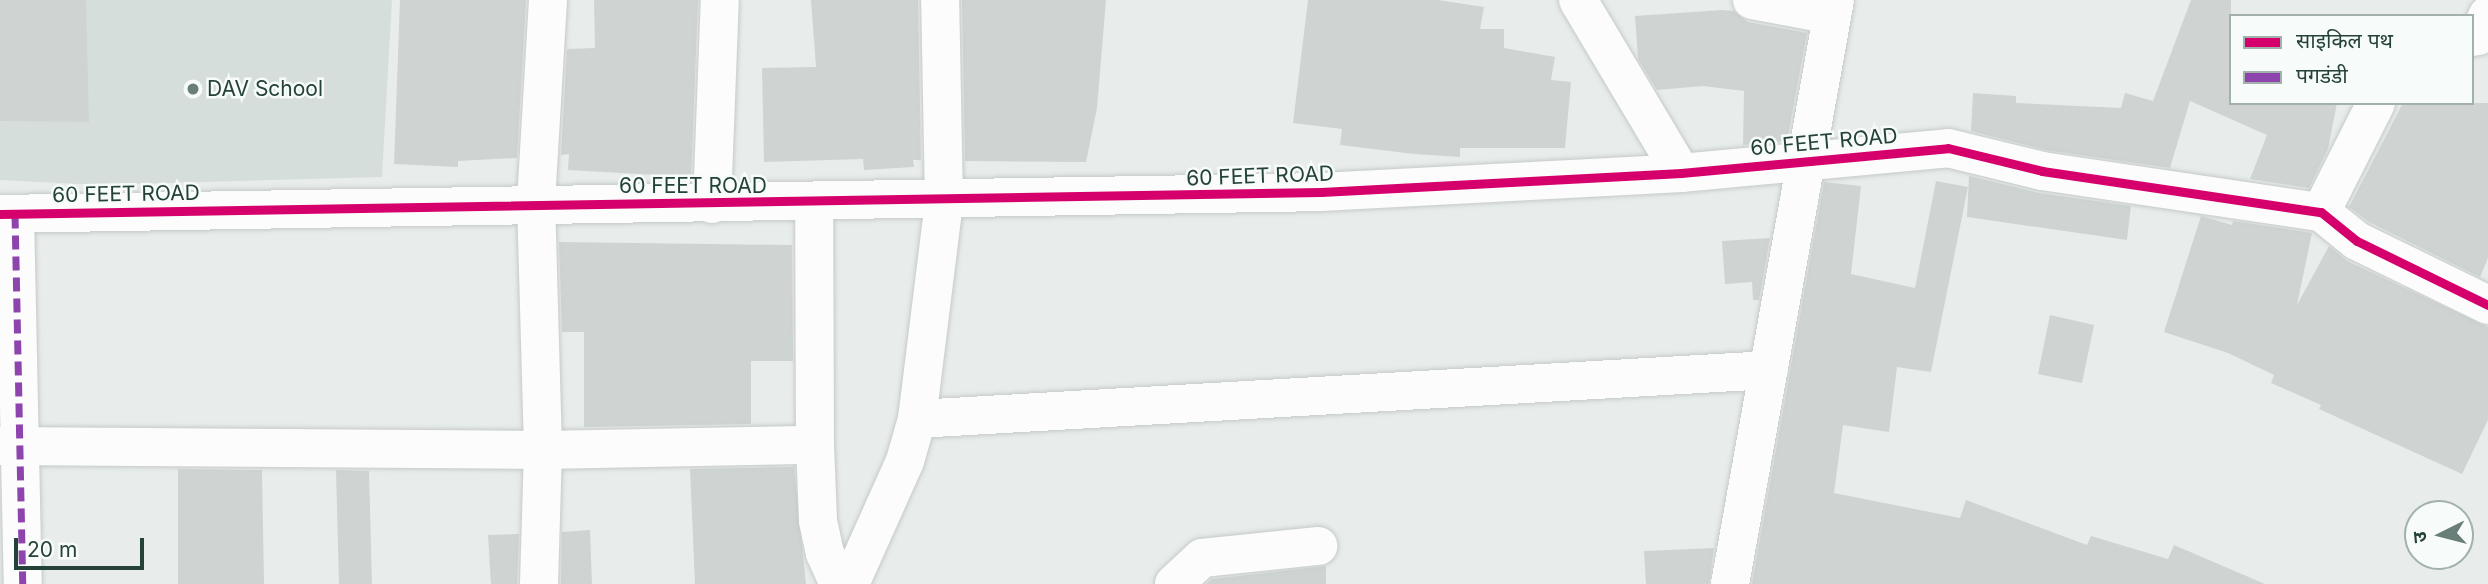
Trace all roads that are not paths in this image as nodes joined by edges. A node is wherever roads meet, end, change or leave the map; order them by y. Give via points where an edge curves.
1 (548, 0) edge
2 (720, 0) edge
3 (940, 0) edge
4 (1578, 0) edge
5 (1752, 0) edge
6 (1833, 8) edge
7 (2488, 15) edge
8 (2474, 37) edge
9 (2375, 105) edge
10 (1809, 162) junction
11 (1681, 173) junction
12 (944, 201) junction
13 (536, 202) junction
14 (814, 203) junction
15 (712, 204) junction
16 (2321, 212) junction
17 (8, 214) edge
18 (2488, 305) edge
19 (1769, 370) junction
20 (917, 419) junction
21 (815, 445) junction
22 (10, 446) edge
23 (543, 450) junction
24 (1318, 546) dead end
25 (23, 584) edge
26 (539, 584) edge
27 (839, 584) edge
28 (850, 584) edge
29 (1174, 584) edge
30 (1730, 584) edge

1 - 13 street
2 - 15 street
3 - 12 street
4 - 11 street
5 - 6 street
6 - 10 street
7 - 8 street
9 - 16 street
10 - 11 street, 60 FEET ROAD
10 - 16 street, 60 FEET ROAD via 1948,148 2042,171
10 - 19 street
11 - 12 street, 60 FEET ROAD via 1321,192
12 - 14 street, 60 FEET ROAD
12 - 20 street
13 - 15 street, 60 FEET ROAD
13 - 17 street, 60 FEET ROAD
13 - 23 street
14 - 15 street, 60 FEET ROAD
14 - 21 street
16 - 18 street via 2357,241
17 - 22 street
19 - 20 street
19 - 30 street
20 - 28 street via 905,461
21 - 23 street
21 - 27 street via 818,521
22 - 23 street
22 - 25 street
23 - 26 street
24 - 29 street via 1202,558

